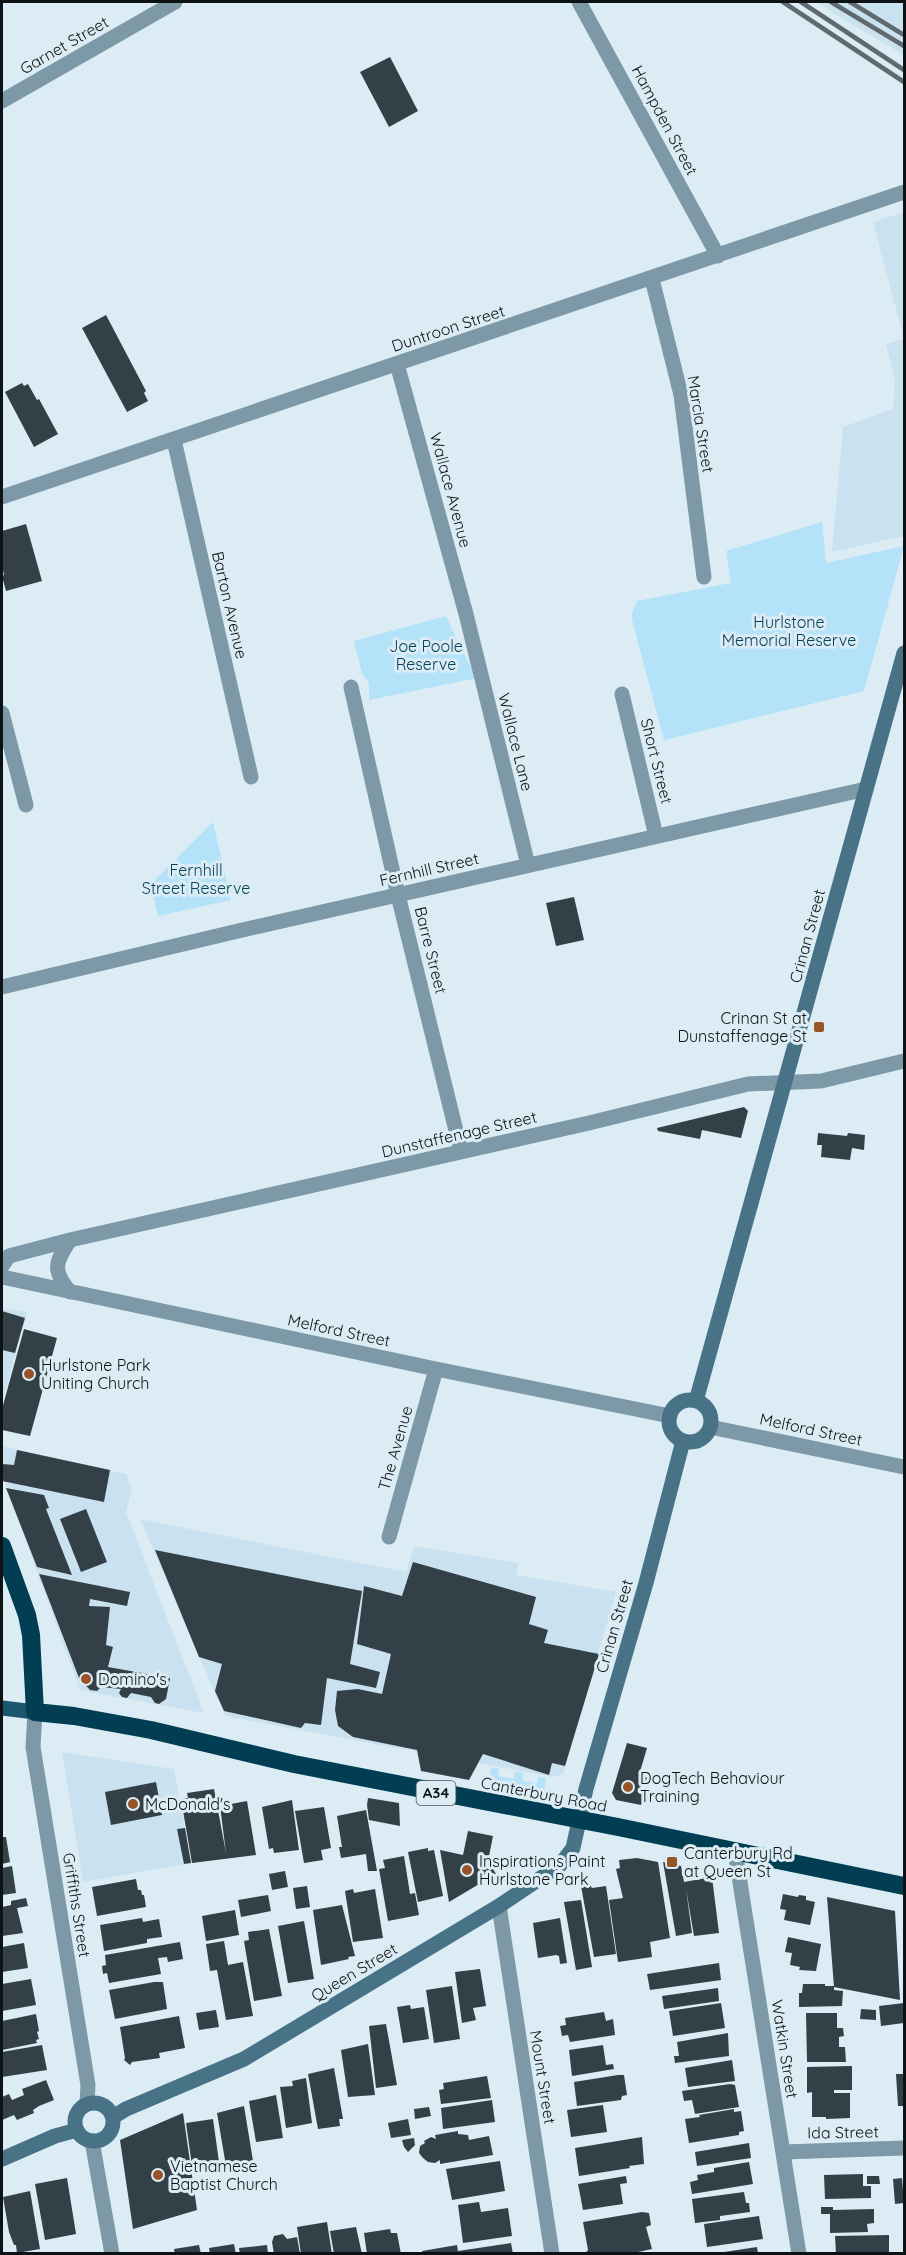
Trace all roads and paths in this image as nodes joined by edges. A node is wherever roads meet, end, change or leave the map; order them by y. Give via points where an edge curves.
1 (175, 2) edge
2 (579, 2) edge
3 (2, 101) edge
4 (904, 192) edge
5 (718, 256) junction
6 (652, 279) junction
7 (397, 364) junction
8 (174, 440) junction
9 (2, 497) edge
10 (704, 577) dead end
11 (469, 627) joint
12 (904, 653) edge
13 (351, 687) dead end
14 (622, 694) dead end
15 (2, 713) edge
16 (250, 777) dead end
17 (866, 789) junction
18 (26, 805) dead end
19 (656, 836) junction
20 (528, 865) junction
21 (398, 895) junction
22 (2, 987) edge
23 (904, 1061) edge
24 (785, 1082) junction
25 (462, 1151) junction
26 (70, 1240) junction
27 (23, 1253) junction
28 (2, 1266) edge
29 (7, 1278) edge
30 (70, 1292) junction
31 (436, 1369) junction
32 (696, 1401) junction
33 (670, 1416) junction
34 (710, 1427) junction
35 (682, 1441) junction
36 (904, 1467) edge
37 (388, 1537) dead end
38 (2, 1546) edge
39 (2, 1708) edge
40 (35, 1712) junction
41 (579, 1820) junction
42 (735, 1851) junction
43 (904, 1886) edge
44 (499, 1906) junction
45 (87, 2104) junction
46 (113, 2117) junction
47 (77, 2130) junction
48 (92, 2141) junction
49 (904, 2148) edge
50 (783, 2152) junction
51 (2, 2159) edge
52 (112, 2253) edge
53 (552, 2253) edge
54 (799, 2253) edge

1 - 3 street, Garnet Street
2 - 5 street, Hampden Street
4 - 5 street, Duntroon Street
5 - 6 street, Duntroon Street
6 - 7 street, Duntroon Street
6 - 10 street, Marcia Street via 681,395
7 - 8 street, Duntroon Street
7 - 11 street, Wallace Avenue
8 - 9 street, Duntroon Street
8 - 16 street, Barton Avenue
11 - 20 street, Wallace Lane
12 - 17 street, Crinan Street
13 - 21 street, Barre Street
14 - 19 street, Short Street
15 - 18 street
17 - 19 street, Fernhill Street
17 - 24 street, Crinan Street
19 - 20 street, Fernhill Street
20 - 21 street, Fernhill Street
21 - 22 street, Fernhill Street
21 - 25 street, Barre Street
23 - 24 street, Dunstaffenage Street via 821,1081
24 - 25 street, Dunstaffenage Street via 748,1084
24 - 32 street, Crinan Street
25 - 26 street, Dunstaffenage Street
26 - 27 street, Dunstaffenage Street
26 - 30 street via 58,1256 57,1266 60,1280
27 - 28 street, Dunstaffenage Street via 9,1256
27 - 29 street
29 - 30 street, Melford Street
30 - 31 street, Melford Street
31 - 33 street, Melford Street
31 - 37 street, The Avenue
32 - 33 street via 683,1402
32 - 34 street via 707,1408
33 - 35 street via 671,1429
34 - 35 street via 695,1442
34 - 36 street, Melford Street
35 - 41 street, Crinan Street
38 - 40 highway via 31,1635
39 - 40 main road
40 - 41 highway, Canterbury Road / A34 via 151,1730 294,1764
40 - 45 street, Griffiths Street via 33,1747 88,2085
41 - 42 highway, Canterbury Road / A34
41 - 44 street, Queen Street via 567,1858
42 - 43 highway, Canterbury Road / A34
42 - 50 street, Watkin Street
44 - 46 street, Queen Street via 244,2059
44 - 53 street, Mount Street
45 - 46 street via 100,2104
45 - 47 street via 77,2115
46 - 48 street via 109,2134
47 - 48 street
47 - 51 street
48 - 52 street
49 - 50 street, Ida Street
50 - 54 street, Watkin Street

